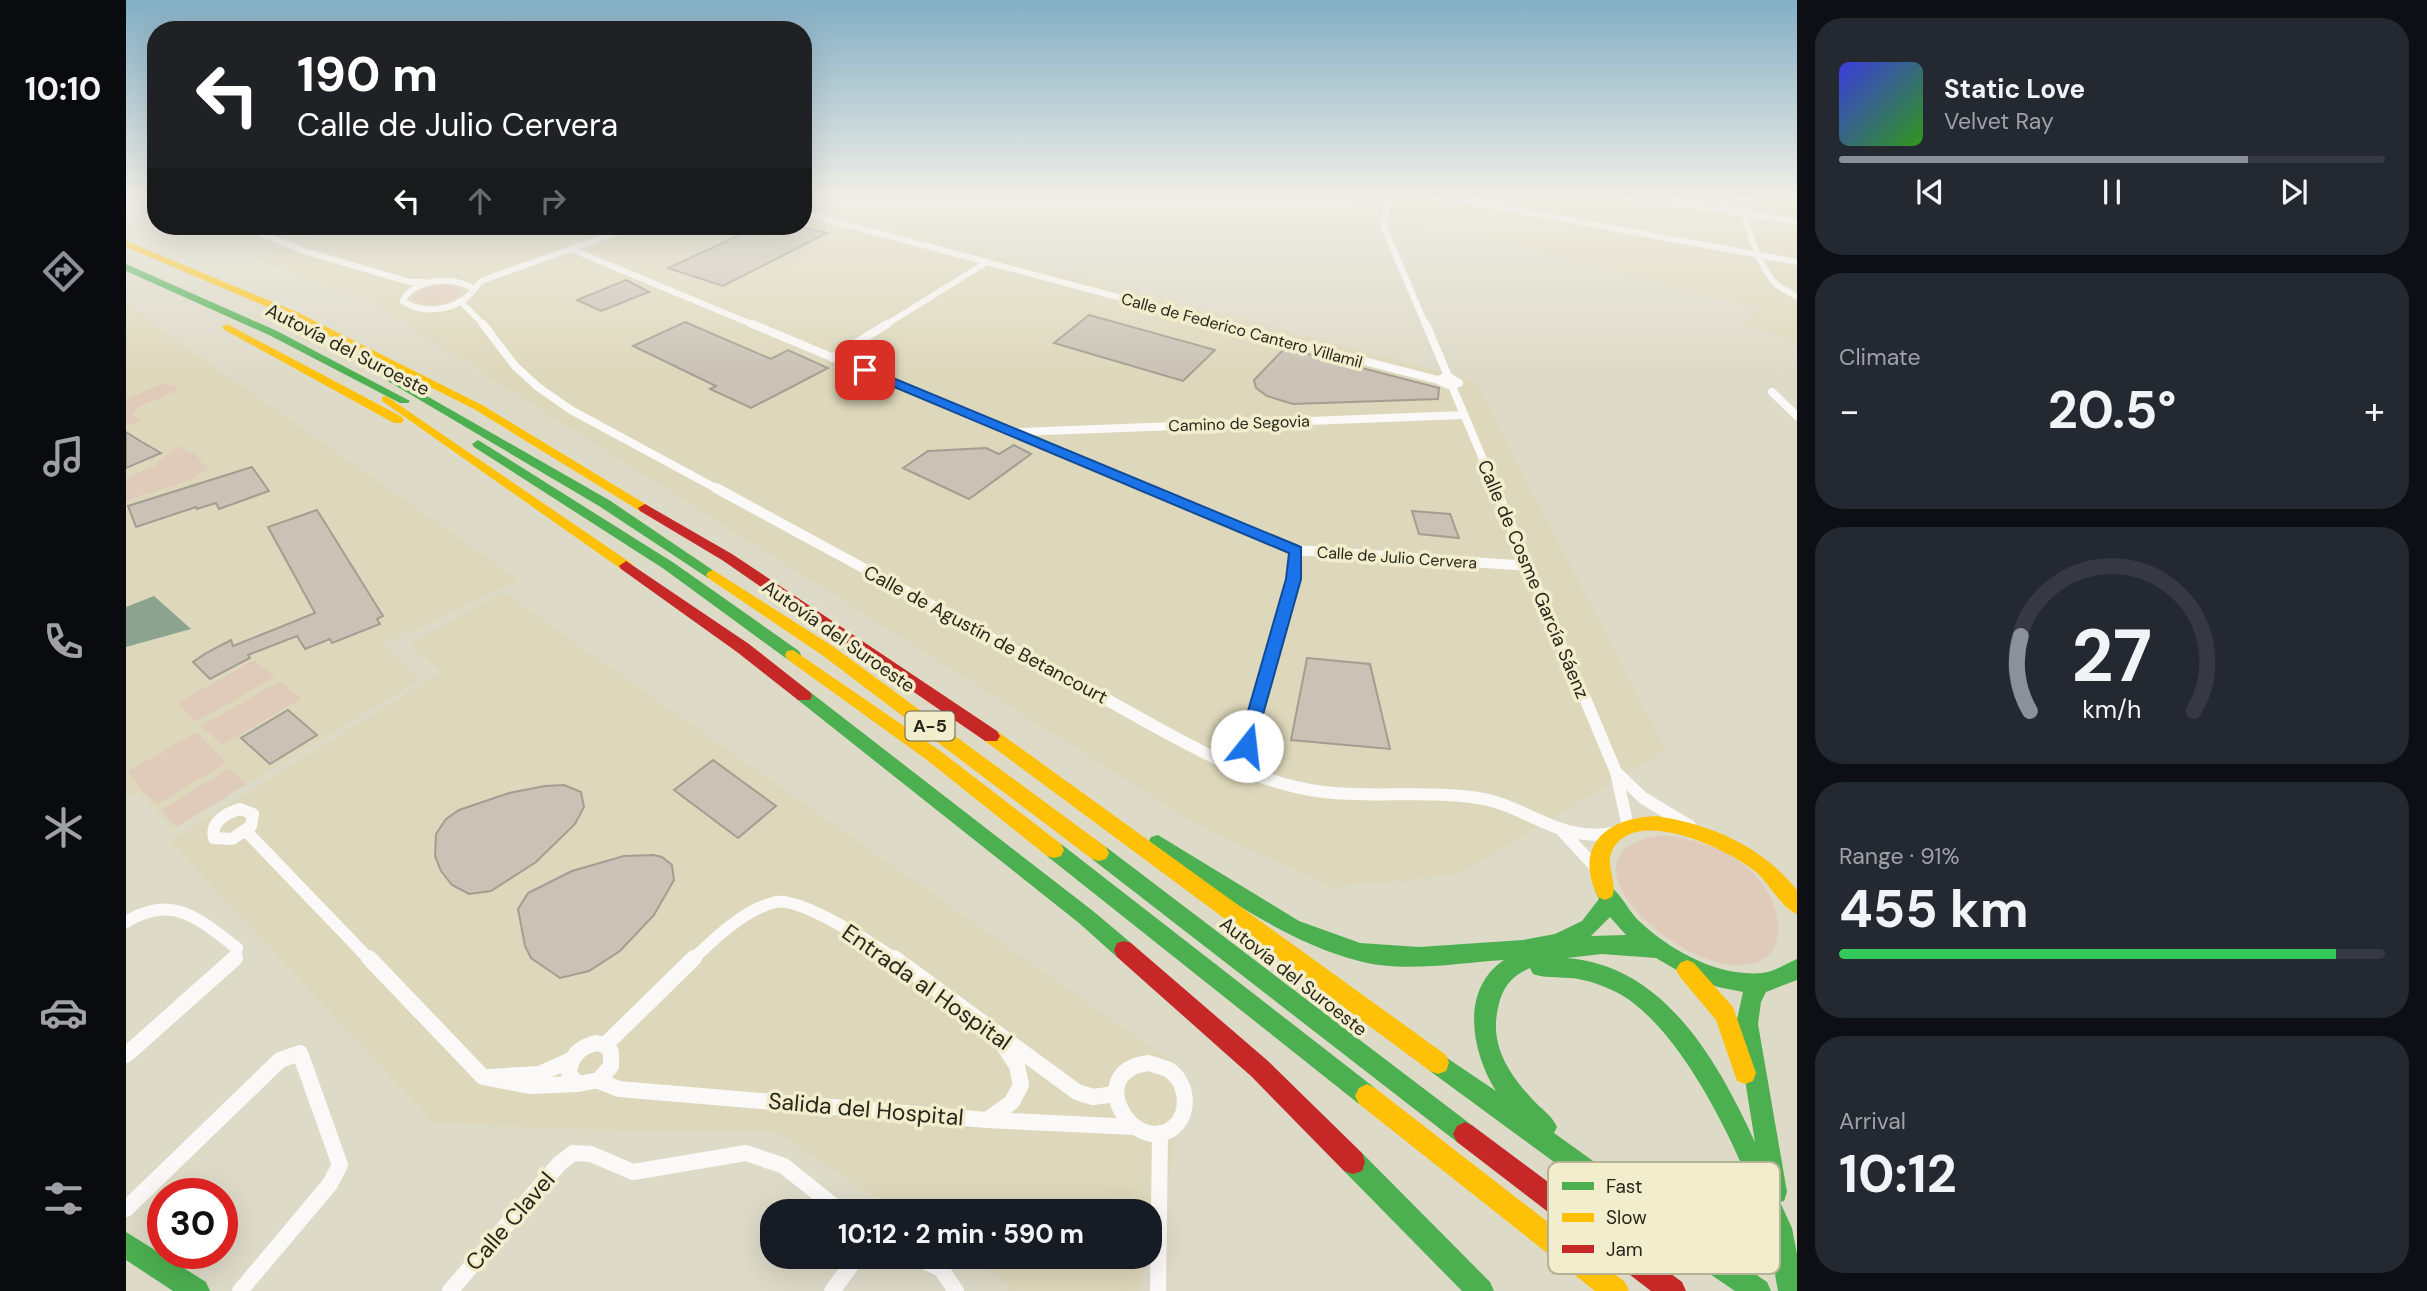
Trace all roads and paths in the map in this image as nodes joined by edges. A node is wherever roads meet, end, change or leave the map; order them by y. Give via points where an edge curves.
1 (153, 255) edge
2 (313, 255) edge
3 (537, 255) edge
4 (553, 255) edge
5 (586, 255) edge
6 (962, 255) edge
7 (1396, 255) edge
8 (1759, 255) edge
9 (1760, 255) edge
10 (126, 256) edge
11 (987, 262) junction
12 (1797, 262) edge
13 (126, 267) edge
14 (126, 280) edge
15 (456, 281) junction
16 (412, 285) junction
17 (472, 288) junction
18 (1797, 297) edge
19 (462, 305) junction
20 (279, 336) junction
21 (832, 358) junction
22 (1450, 381) junction
23 (1772, 392) dead end
24 (1464, 415) junction
25 (1797, 416) edge
26 (1014, 432) junction
27 (503, 481) junction
28 (1296, 550) junction
29 (1528, 566) junction
30 (828, 651) junction
31 (979, 728) junction
32 (1239, 771) junction
33 (1616, 772) junction
34 (1071, 796) junction
35 (1621, 830) junction
36 (1695, 830) junction
37 (246, 831) dead end
38 (1562, 831) junction
39 (1599, 870) junction
40 (1610, 901) junction
41 (1797, 905) edge
42 (126, 922) edge
43 (1656, 949) junction
44 (1680, 963) junction
45 (1797, 969) edge
46 (1759, 983) junction
47 (1490, 995) junction
48 (996, 1034) junction
49 (605, 1045) junction
50 (126, 1055) edge
51 (571, 1060) junction
52 (482, 1077) junction
53 (599, 1081) junction
54 (578, 1084) junction
55 (1116, 1094) junction
56 (987, 1120) junction
57 (1135, 1127) junction
58 (1160, 1133) junction
59 (1574, 1162) edge
60 (1590, 1162) edge
61 (1750, 1162) edge
62 (1764, 1162) edge
63 (1771, 1162) edge
64 (1548, 1198) edge
65 (825, 1199) edge
66 (126, 1209) edge
67 (1780, 1237) edge
68 (1548, 1238) edge
69 (126, 1245) edge
70 (1453, 1263) junction
71 (848, 1269) edge
72 (941, 1269) edge
73 (1594, 1274) edge
74 (1650, 1274) edge
75 (1733, 1274) edge
76 (1747, 1274) edge
77 (452, 1290) edge
78 (197, 1291) edge
79 (240, 1291) edge
80 (832, 1291) edge
81 (956, 1291) edge
82 (1158, 1291) edge
83 (1474, 1291) edge
84 (1481, 1291) edge
85 (1616, 1291) edge
86 (1673, 1291) edge
87 (1758, 1291) edge
88 (1771, 1291) edge
89 (1791, 1291) edge

1 - 31 main road via 295,315 478,407 727,557
2 - 16 street
3 - 15 street
4 - 17 street
5 - 21 street, Calle de Julio Cervera
6 - 11 street, Calle de Federico Cantero Villamil
7 - 22 street, Calle de Cosme García Sáenz
8 - 18 street via 1775,283
9 - 12 street
10 - 30 main road, Autovía del Suroeste / A-5 via 277,321 425,397 604,503
11 - 21 street
11 - 22 street, Calle de Federico Cantero Villamil via 1426,379
13 - 20 main road, Autovía del Suroeste / A-5
14 - 27 main road via 268,347
15 - 16 street
15 - 17 street
16 - 19 street via 404,296 406,304 419,309
17 - 19 street
19 - 32 street, Calle de Agustín de Betancourt via 515,366 571,410
20 - 27 main road via 383,397
20 - 68 main road, Autovía del Suroeste / A-5 via 495,454 764,632 933,755
21 - 26 street, Calle de Julio Cervera
22 - 24 street, Calle de Cosme García Sáenz
23 - 25 street
24 - 26 street, Camino de Segovia
24 - 29 street, Calle de Cosme García Sáenz
26 - 28 street, Calle de Julio Cervera
27 - 70 main road via 743,648 1086,916 1259,1069
28 - 29 street, Calle de Julio Cervera
28 - 32 street via 1294,579
29 - 33 street, Calle de Cosme García Sáenz
30 - 34 main road
30 - 64 main road, Autovía del Suroeste / A-5
31 - 34 main road
31 - 40 main road via 1059,775 1235,894 1292,927 1360,952 1419,957 1558,943 1589,927
32 - 38 street, Calle de Agustín de Betancourt via 1324,792 1479,798
33 - 35 street, Calle de Cosme García Sáenz
33 - 36 street, Calle de Cosme García Sáenz via 1643,798
34 - 59 main road
35 - 36 main road via 1666,823
35 - 38 street, Calle de Agustín de Betancourt via 1592,836
35 - 39 main road via 1605,843
36 - 41 main road via 1754,859
37 - 52 street
38 - 39 street, Calle de Agustín de Betancourt
39 - 40 main road
40 - 43 main road via 1629,926
42 - 50 street via 141,911 167,906 203,922 237,948 234,961
43 - 44 main road
43 - 47 main road via 1612,944 1536,957 1513,965 1498,977
44 - 46 main road via 1721,978
44 - 62 main road via 1725,1014 1741,1055
45 - 46 main road
46 - 63 main road via 1750,1001 1747,1024
47 - 60 main road via 1482,1012 1482,1036 1491,1062 1529,1112
47 - 61 main road via 1529,968 1561,965 1626,987 1678,1030 1700,1058
48 - 49 street, Entrada al Hospital via 884,951 809,908 779,901 754,911 708,945
48 - 55 street, Entrada al Hospital via 1085,1096
48 - 56 street via 1016,1063 1022,1084 1012,1104
49 - 51 street via 586,1046
49 - 53 street via 612,1062
51 - 52 street via 539,1074
51 - 54 street via 569,1074
52 - 54 street via 538,1087
53 - 54 street
53 - 56 street, Salida del Hospital via 619,1089
55 - 57 street via 1121,1112
55 - 58 street via 1122,1076 1136,1065 1154,1064 1172,1073 1184,1090 1186,1110 1177,1126
56 - 57 street, Salida del Hospital
57 - 58 street
58 - 82 street
65 - 77 street, Calle Clavel via 784,1167 746,1153 633,1172 591,1154 573,1153
66 - 79 street via 280,1060 300,1053 340,1165 330,1184
67 - 89 main road
69 - 78 main road
70 - 83 main road
70 - 84 main road
71 - 80 street
72 - 81 street
73 - 85 main road, Autovía del Suroeste / A-5
74 - 86 main road, Autovía del Suroeste / A-5
75 - 87 main road
76 - 88 main road

